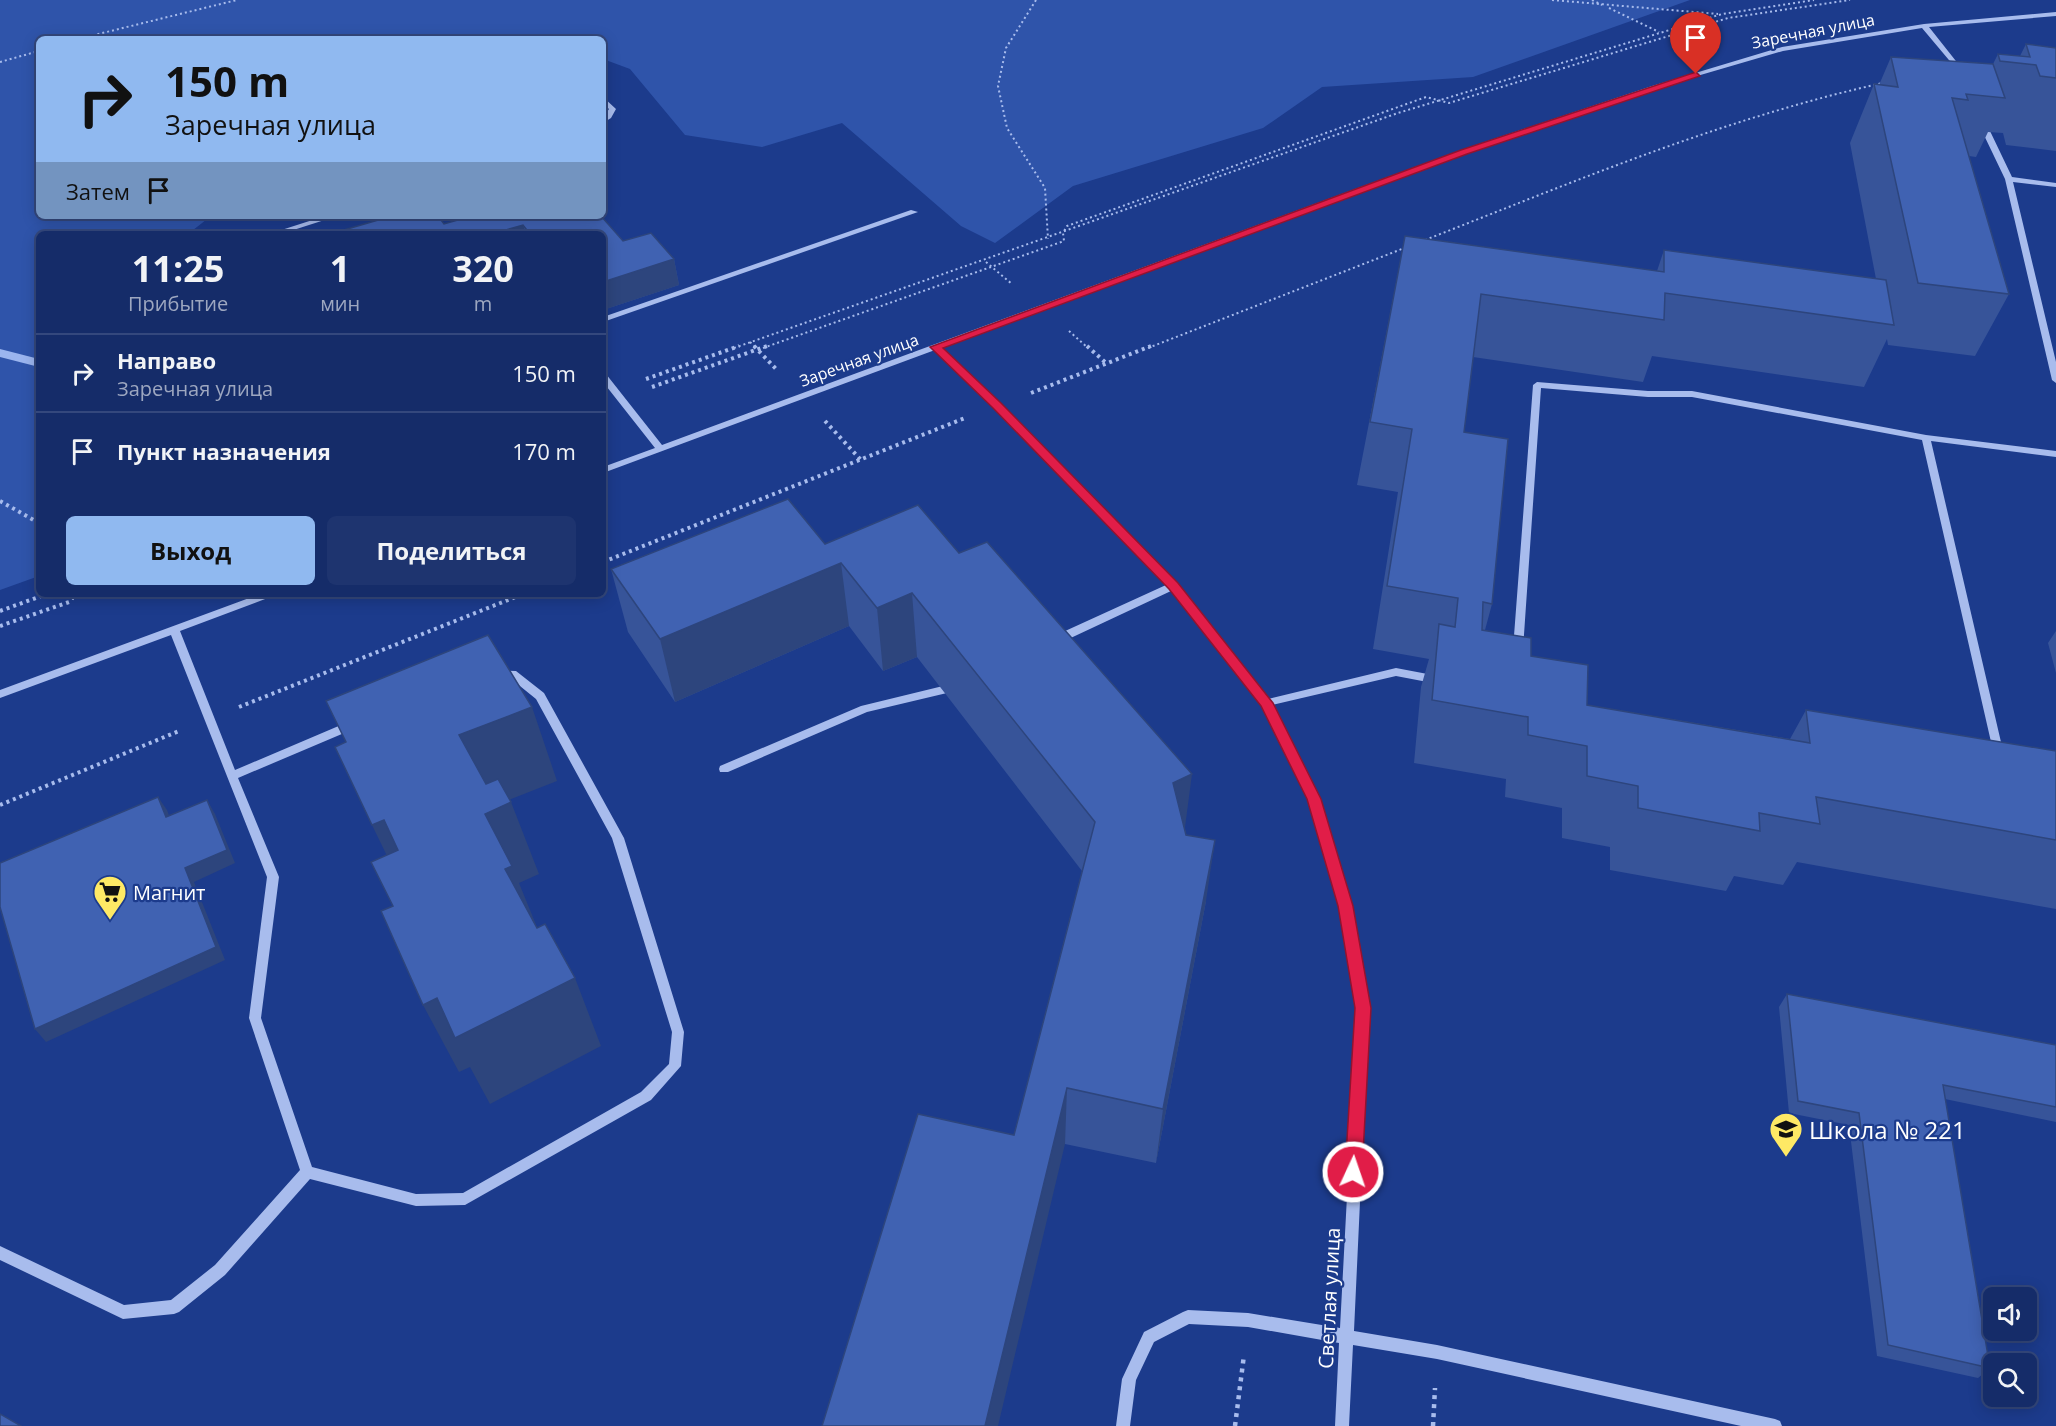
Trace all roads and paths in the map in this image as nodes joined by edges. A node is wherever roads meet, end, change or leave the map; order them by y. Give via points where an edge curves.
1 (237, 0) edge
2 (1036, 0) edge
3 (1552, 0) edge
4 (1592, 0) edge
5 (1814, 0) edge
6 (1850, 0) edge
7 (1605, 6) junction
8 (1722, 14) junction
9 (2056, 14) edge
10 (1924, 26) junction
11 (1660, 32) junction
12 (90, 36) edge
13 (36, 52) edge
14 (0, 62) edge
15 (1965, 79) edge
16 (1889, 82) dead end
17 (1439, 100) junction
18 (606, 102) edge
19 (606, 119) edge
20 (1986, 131) edge
21 (2009, 180) junction
22 (2056, 185) edge
23 (914, 212) dead end
24 (323, 219) edge
25 (283, 231) edge
26 (1063, 233) junction
27 (1048, 239) junction
28 (606, 319) edge
29 (936, 347) junction
30 (606, 380) edge
31 (2056, 380) edge
32 (618, 395) junction
33 (997, 405) junction
34 (1926, 438) junction
35 (661, 449) junction
36 (2056, 454) edge
37 (606, 469) edge
38 (0, 501) edge
39 (36, 521) edge
40 (606, 561) edge
41 (1173, 586) junction
42 (39, 597) edge
43 (73, 597) edge
44 (262, 597) edge
45 (515, 597) edge
46 (0, 611) edge
47 (0, 626) edge
48 (174, 630) junction
49 (1050, 643) edge
50 (1517, 659) edge
51 (484, 673) edge
52 (1438, 680) edge
53 (943, 690) edge
54 (0, 694) edge
55 (1266, 703) junction
56 (208, 719) junction
57 (364, 720) edge
58 (724, 769) dead end
59 (1996, 769) edge
60 (232, 776) junction
61 (0, 805) edge
62 (307, 1172) junction
63 (0, 1253) edge
64 (1248, 1320) junction
65 (1344, 1337) junction
66 (1123, 1426) edge
67 (1235, 1426) edge
68 (1342, 1426) edge
69 (1775, 1426) edge

1 - 12 path
2 - 27 path via 1006,48 998,86 1007,128 1045,188
3 - 7 path
4 - 7 path
5 - 8 path
6 - 17 path via 1728,18 1449,103
7 - 8 path
7 - 11 path
8 - 11 path
9 - 10 street, Заречная улица
10 - 15 street
10 - 29 street, Заречная улица via 1782,49 1654,87 1464,152
11 - 17 path
13 - 14 path
16 - 33 path via 1781,106
17 - 26 path
17 - 26 path via 1426,97 1067,226
18 - 19 street via 613,109
20 - 21 street
21 - 22 street
21 - 31 street
23 - 28 street
24 - 25 street
26 - 27 path
26 - 32 path via 1064,241
27 - 32 path
29 - 33 street, Светлая улица
29 - 35 street, Заречная улица
30 - 32 street
32 - 35 street
33 - 40 path
33 - 41 street, Светлая улица
34 - 36 street
34 - 50 street via 1692,394 1537,385
34 - 59 street via 2001,762
35 - 37 street, Заречная улица
38 - 39 path
41 - 49 street
41 - 55 street, Светлая улица
42 - 46 path
43 - 47 path via 69,602
44 - 48 street
45 - 56 path
48 - 54 street
48 - 56 street
51 - 62 street via 512,674 540,696 618,838 678,1032 675,1066 646,1096 465,1199 416,1200
52 - 55 street via 1396,672
53 - 58 street via 866,709
55 - 65 street, Светлая улица via 1314,799 1346,906 1363,1008
56 - 60 street
56 - 61 path
57 - 60 street
60 - 62 street via 273,877 255,1018
62 - 63 street via 220,1270 174,1307 123,1312
64 - 65 street
64 - 66 street via 1188,1317 1149,1337 1129,1379
64 - 67 path
65 - 68 street, Светлая улица
65 - 69 street via 1437,1352

